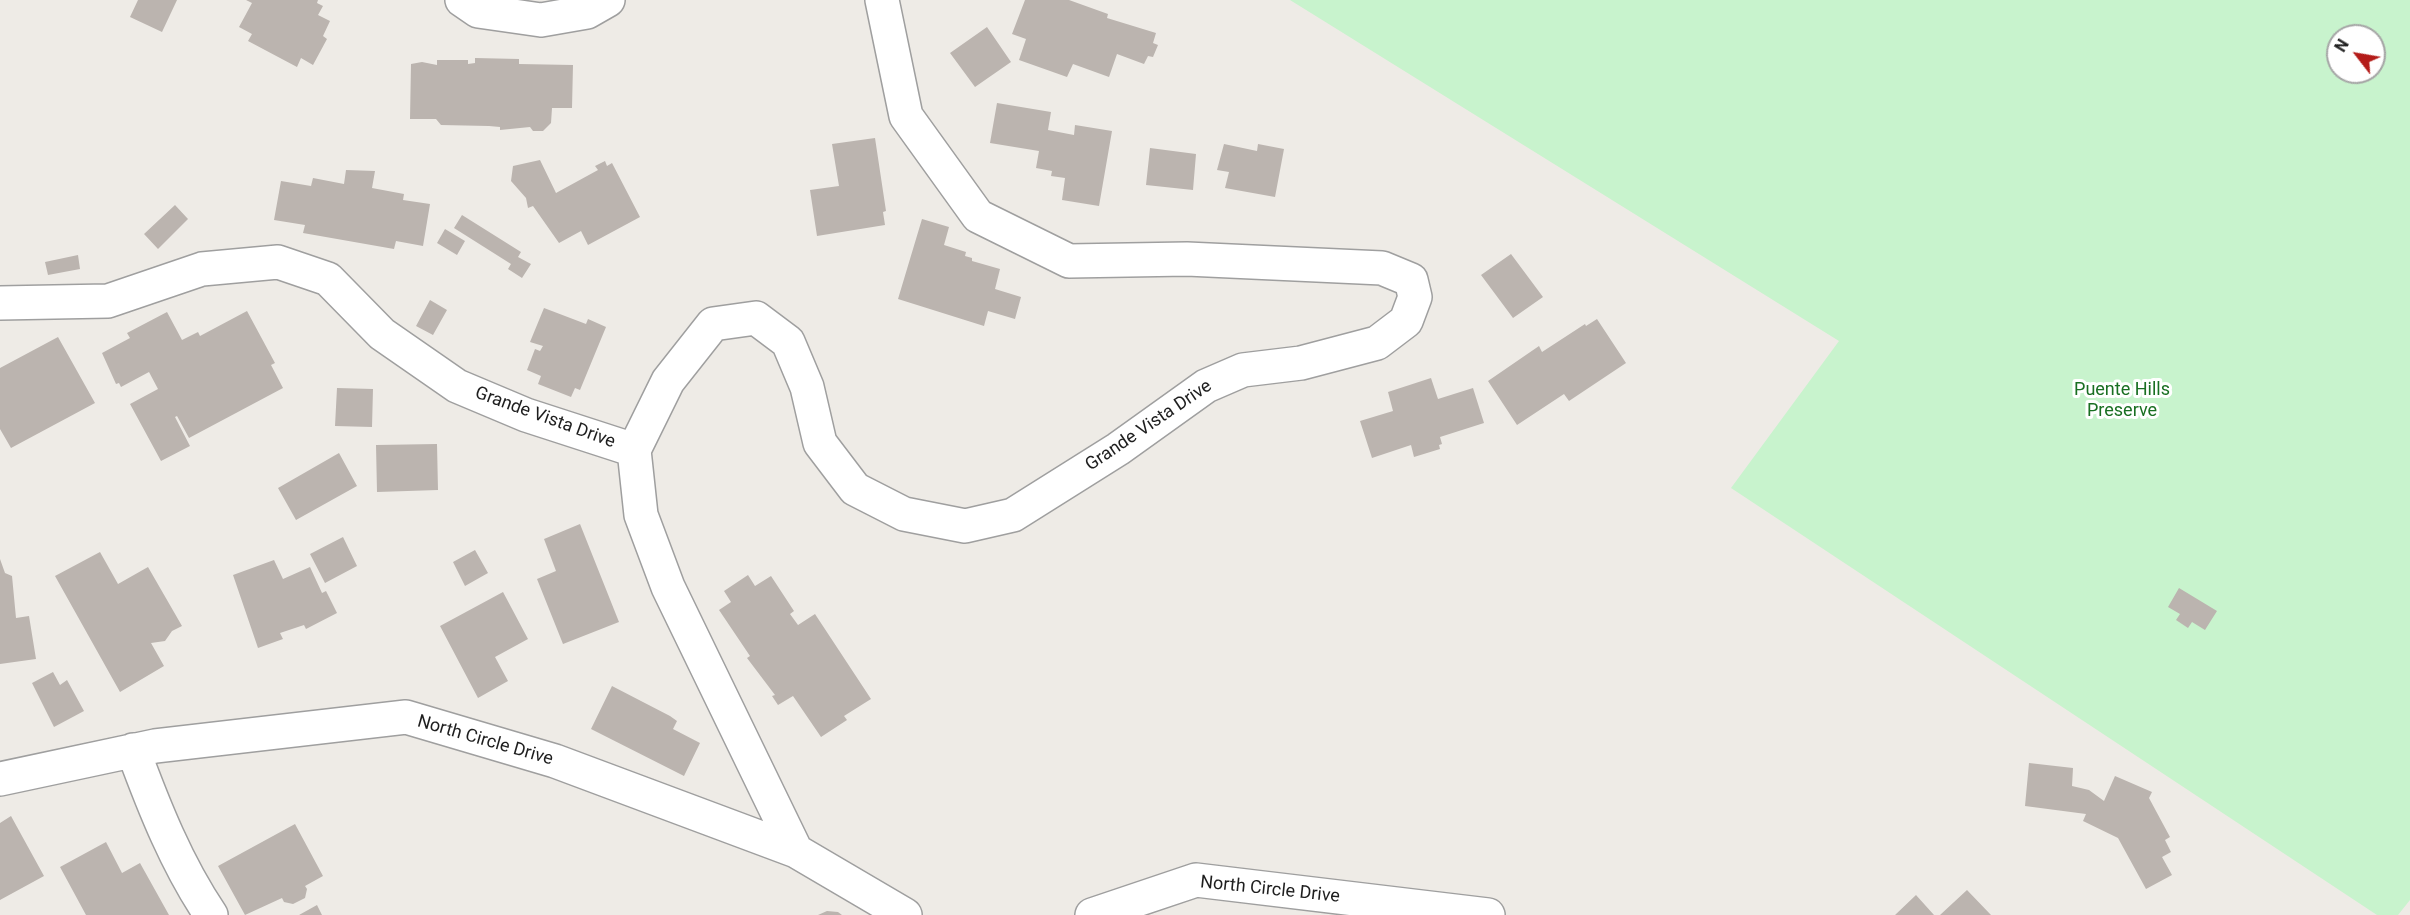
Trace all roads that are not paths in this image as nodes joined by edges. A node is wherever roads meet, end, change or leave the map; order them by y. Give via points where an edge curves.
1 (462, 0) edge
2 (608, 0) edge
3 (882, 0) edge
4 (0, 303) edge
5 (634, 450) junction
6 (133, 750) junction
7 (0, 779) edge
8 (796, 851) junction
9 (211, 915) edge
10 (906, 915) edge
11 (1092, 915) edge
12 (1488, 915) edge

1 - 2 street via 478,11 541,20 587,12
3 - 5 street, Grande Vista Drive via 906,116 978,216 1069,261 1187,259 1382,268 1411,280 1415,297 1406,321 1377,342 1301,363 1243,370 1206,386 1118,449 1013,515 965,526 904,514 855,489 820,443 807,387 788,342 756,318 713,324 668,381
4 - 5 street, Grande Vista Drive via 108,301 202,269 278,262 328,279 382,334 457,386 526,416
5 - 8 street, Grande Vista Drive via 641,515 668,587
6 - 7 street, North Circle Drive
6 - 8 street, North Circle Drive via 406,717 555,761
6 - 9 street via 153,805
8 - 10 street, North Circle Drive
11 - 12 street, North Circle Drive via 1196,880

